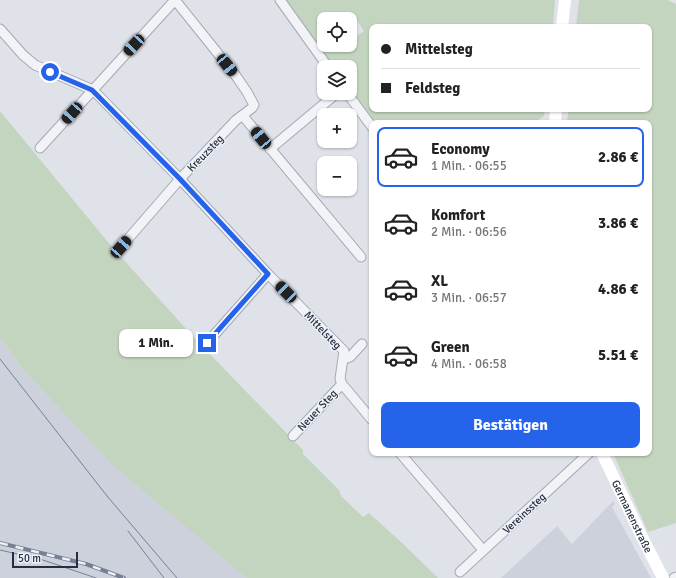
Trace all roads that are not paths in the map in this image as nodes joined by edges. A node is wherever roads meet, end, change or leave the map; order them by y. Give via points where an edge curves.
1 (175, 0) edge
2 (280, 0) edge
3 (565, 0) edge
4 (562, 24) edge
5 (0, 29) edge
6 (323, 60) edge
7 (92, 90) junction
8 (330, 100) edge
9 (352, 100) edge
10 (243, 116) junction
11 (369, 123) edge
12 (40, 148) dead end
13 (270, 149) junction
14 (180, 179) junction
15 (121, 247) dead end
16 (361, 257) dead end
17 (268, 274) junction
18 (207, 343) dead end
19 (362, 344) dead end
20 (344, 359) junction
21 (342, 384) junction
22 (369, 416) edge
23 (293, 436) dead end
24 (403, 456) edge
25 (586, 456) edge
26 (603, 456) edge
27 (484, 550) junction
28 (460, 572) dead end
29 (663, 578) edge

1 - 7 street
1 - 10 street, Kreuzsteg via 247,92 254,105
2 - 6 street
3 - 4 main road
5 - 7 street, Mittelsteg via 35,65
7 - 12 street
7 - 14 street, Mittelsteg
8 - 13 street
9 - 11 street
10 - 13 street
10 - 14 street, Kreuzsteg via 236,120
13 - 16 street
14 - 15 street, Kreuzsteg
14 - 17 street, Mittelsteg
17 - 18 street
17 - 20 street, Mittelsteg via 344,351
19 - 20 street via 350,357
20 - 21 street, Mittelsteg via 340,378
21 - 22 street
21 - 23 street, Neuer Steg
24 - 27 street
25 - 27 street, Vereinssteg
26 - 29 main road, Germanenstraße
27 - 28 street, Vereinssteg

